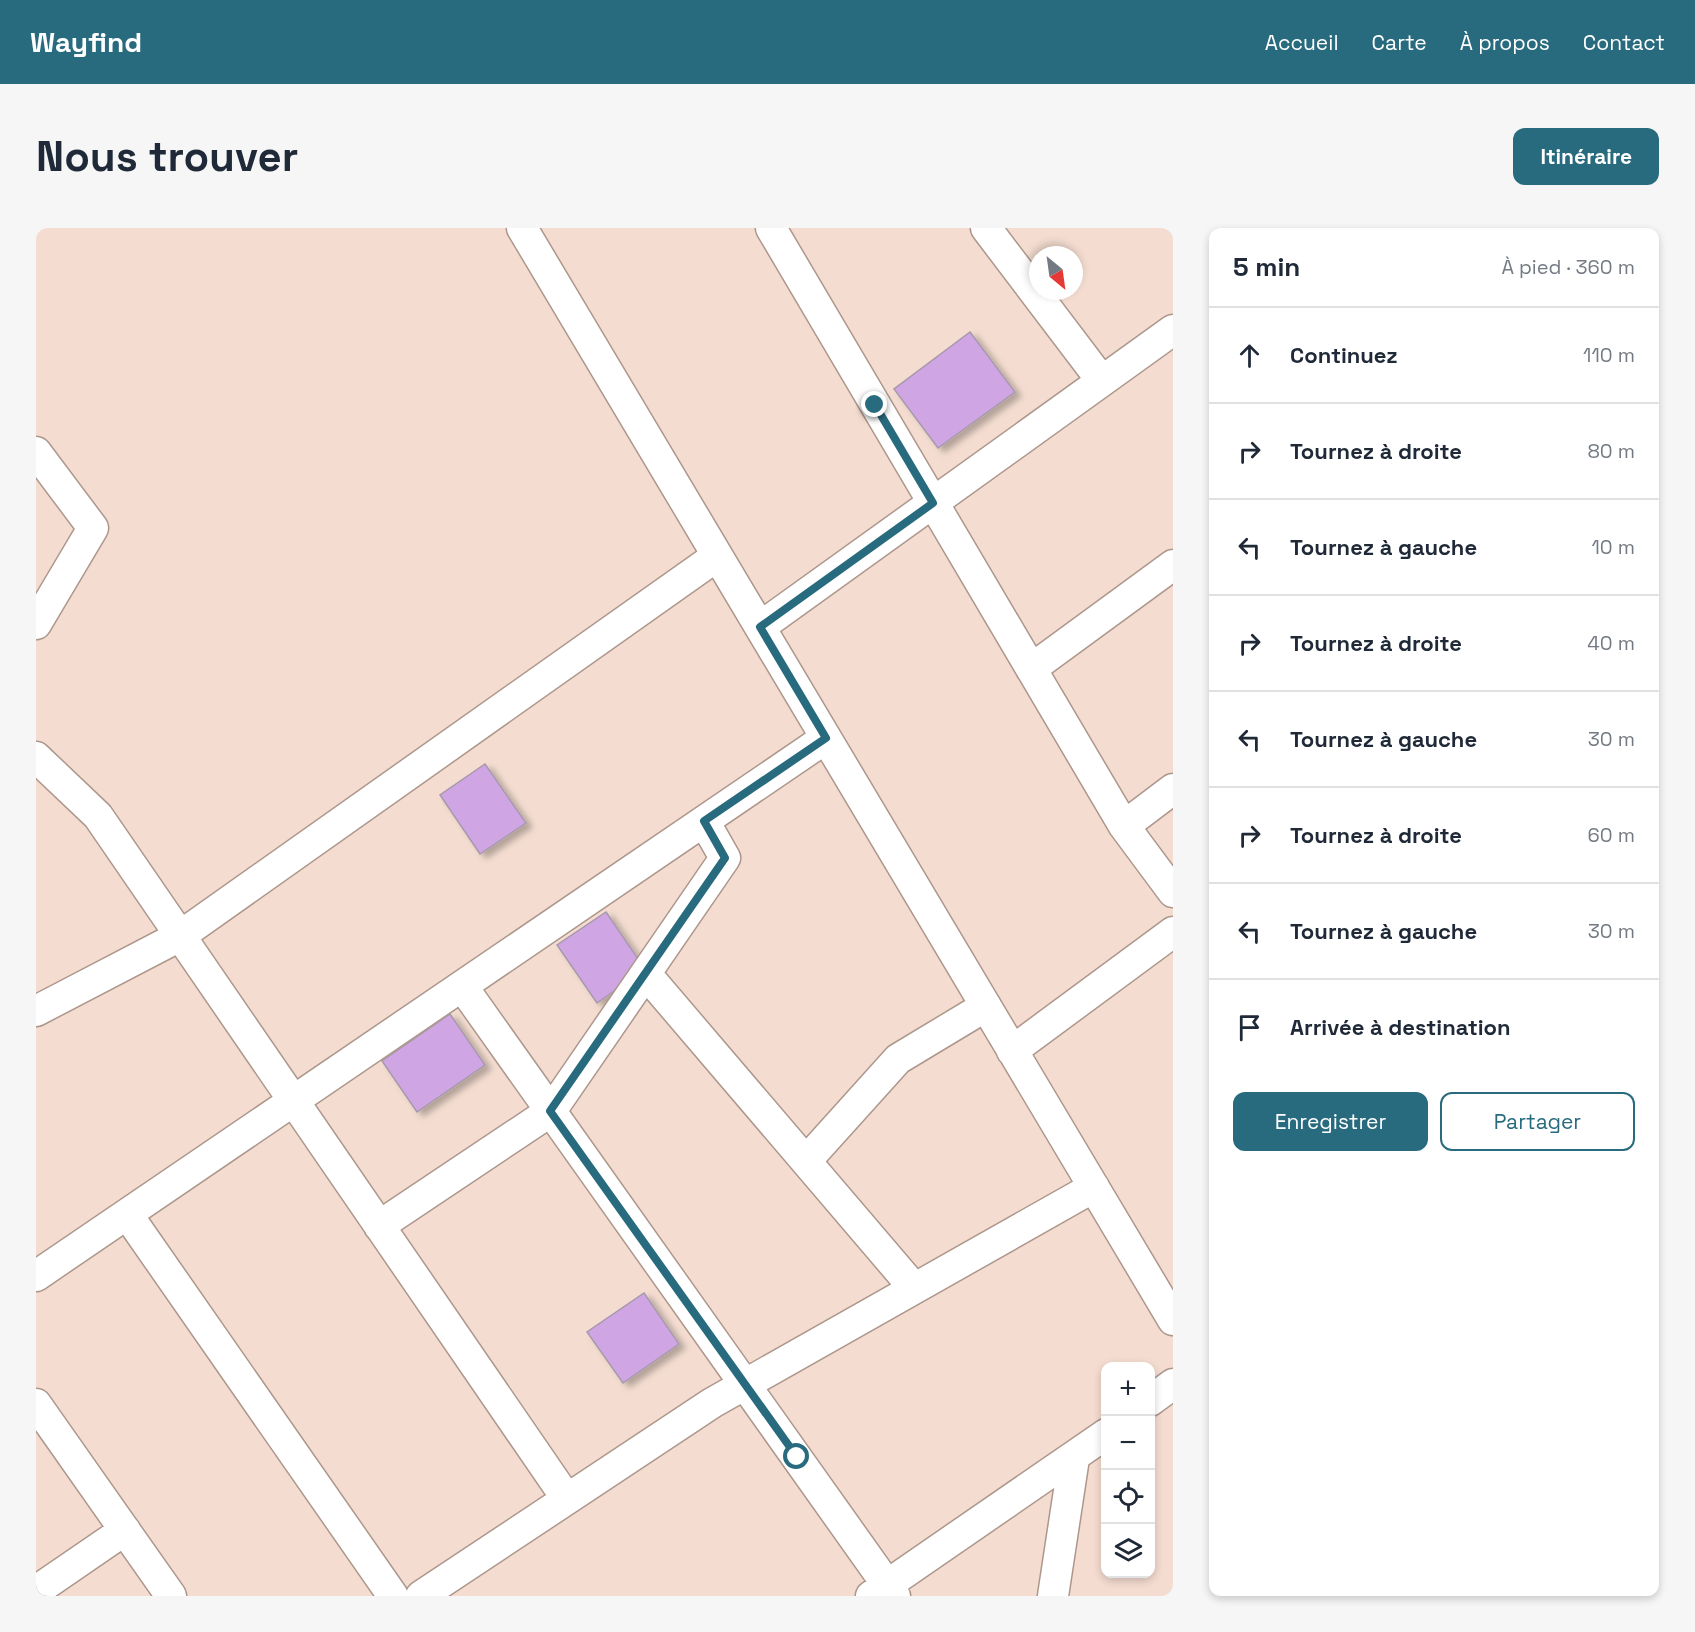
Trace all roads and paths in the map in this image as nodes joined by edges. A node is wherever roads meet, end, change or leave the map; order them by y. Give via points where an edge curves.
1 (522, 228) edge
2 (771, 228) edge
3 (986, 228) edge
4 (1173, 330) edge
5 (1102, 381) junction
6 (36, 452) edge
7 (933, 503) junction
8 (717, 556) junction
9 (1173, 565) edge
10 (36, 624) edge
11 (760, 627) junction
12 (1031, 669) junction
13 (826, 738) junction
14 (36, 757) edge
15 (1173, 789) edge
16 (704, 821) junction
17 (1124, 826) junction
18 (1173, 891) edge
19 (1173, 932) edge
20 (180, 936) junction
21 (646, 974) junction
22 (462, 986) junction
23 (986, 1006) junction
24 (36, 1011) edge
25 (1012, 1051) junction
26 (293, 1101) junction
27 (550, 1111) junction
28 (807, 1160) junction
29 (1094, 1187) junction
30 (127, 1214) junction
31 (380, 1226) junction
32 (36, 1276) edge
33 (914, 1288) junction
34 (1173, 1320) edge
35 (746, 1384) junction
36 (1173, 1384) edge
37 (1155, 1397) edge
38 (36, 1404) edge
39 (1101, 1438) edge
40 (1074, 1458) junction
41 (567, 1499) junction
42 (125, 1530) junction
43 (36, 1591) edge
44 (884, 1592) edge
45 (171, 1596) edge
46 (393, 1596) edge
47 (421, 1596) edge
48 (1053, 1596) edge

1 - 8 street
2 - 7 street
3 - 5 street
4 - 5 street
5 - 7 street
6 - 10 street via 93,528
7 - 11 street
7 - 12 street
8 - 11 street
8 - 20 street
9 - 12 street
11 - 13 street
12 - 17 street
13 - 16 street
13 - 23 street
14 - 20 street via 98,816
15 - 17 street
16 - 21 street via 725,858
16 - 22 street
17 - 18 street
19 - 25 street
20 - 24 street
20 - 26 street
21 - 27 street
21 - 28 street
22 - 26 street
22 - 27 street
23 - 25 street
23 - 28 street via 898,1059
25 - 29 street
26 - 30 street
26 - 31 street
27 - 31 street
27 - 35 street
28 - 33 street
29 - 33 street
29 - 34 street
30 - 32 street
30 - 46 street
31 - 41 street
33 - 35 street
35 - 41 street
35 - 44 street
36 - 37 street
38 - 42 street
39 - 40 street
40 - 44 street
40 - 48 street
41 - 47 street
42 - 43 street
42 - 45 street

